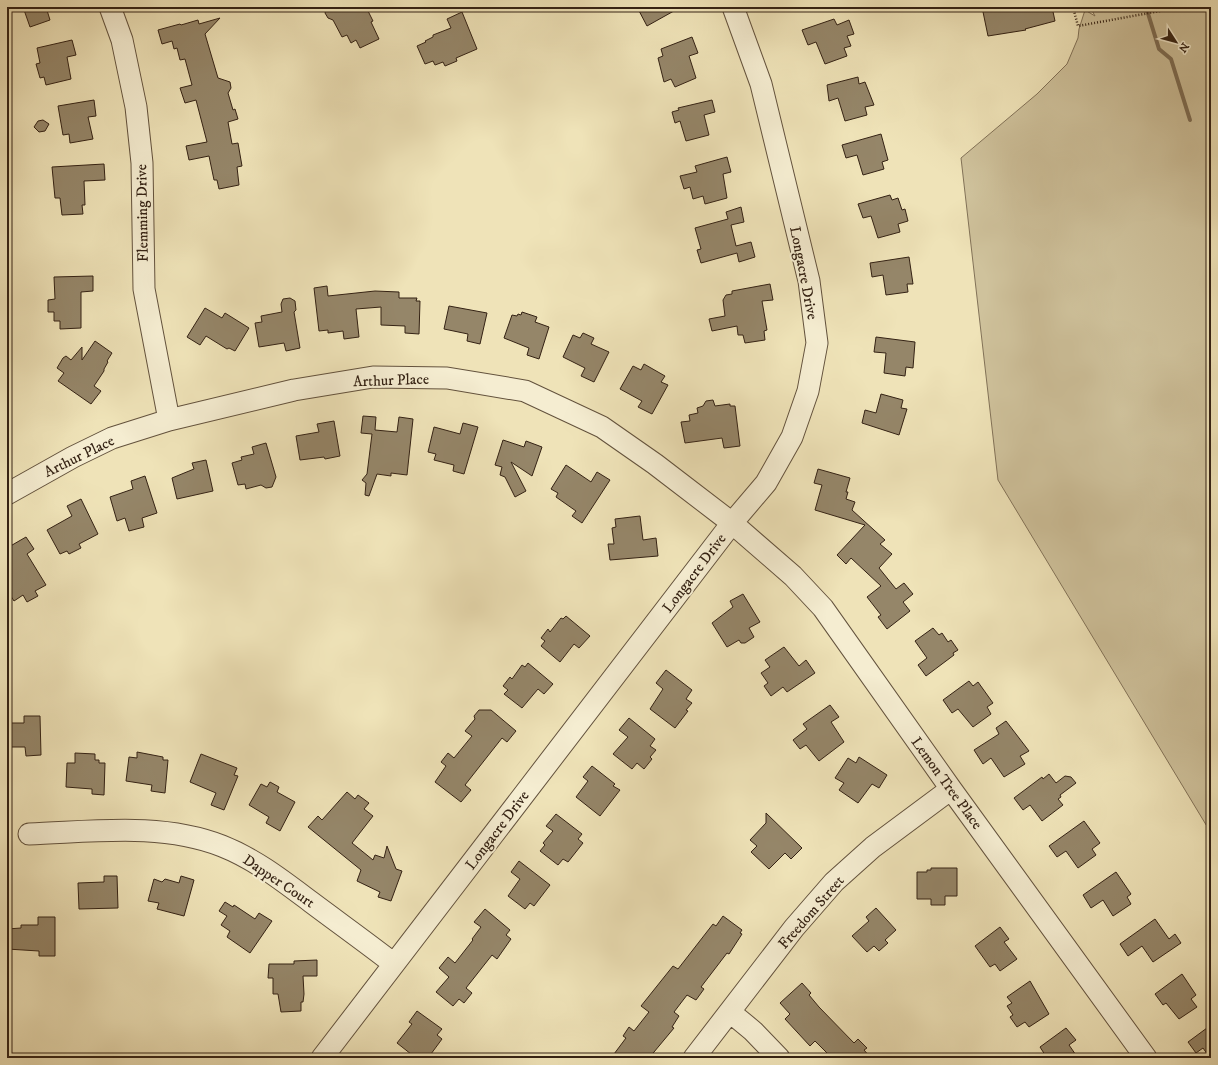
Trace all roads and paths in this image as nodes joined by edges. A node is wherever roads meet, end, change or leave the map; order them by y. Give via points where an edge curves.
1 (110, 7) edge
2 (734, 7) edge
3 (1072, 7) edge
4 (1182, 7) edge
5 (169, 420) junction
6 (7, 494) edge
7 (732, 523) junction
8 (951, 789) junction
9 (29, 834) dead end
10 (394, 964) junction
11 (730, 1012) junction
12 (322, 1058) edge
13 (694, 1058) edge
14 (779, 1058) edge
15 (1146, 1058) edge

1 - 5 street, Flemming Drive via 122,40 136,108 142,163 144,289
2 - 7 street, Longacre Drive via 761,84 809,281 817,343 808,391 792,437 766,483
3 - 4 path via 1078,26
5 - 6 street, Arthur Place via 112,438
5 - 7 street, Arthur Place via 294,390 373,377 448,378 524,391 602,427
7 - 8 street, Lemon Tree Place via 793,576 823,608
7 - 10 street, Longacre Drive
8 - 11 street, Freedom Street via 873,848 834,882 794,928
8 - 15 street, Lemon Tree Place
9 - 10 street, Dapper Court via 129,830 189,837 220,846 246,857 273,874
10 - 12 street, Longacre Drive
11 - 13 street, Freedom Street
11 - 14 street

